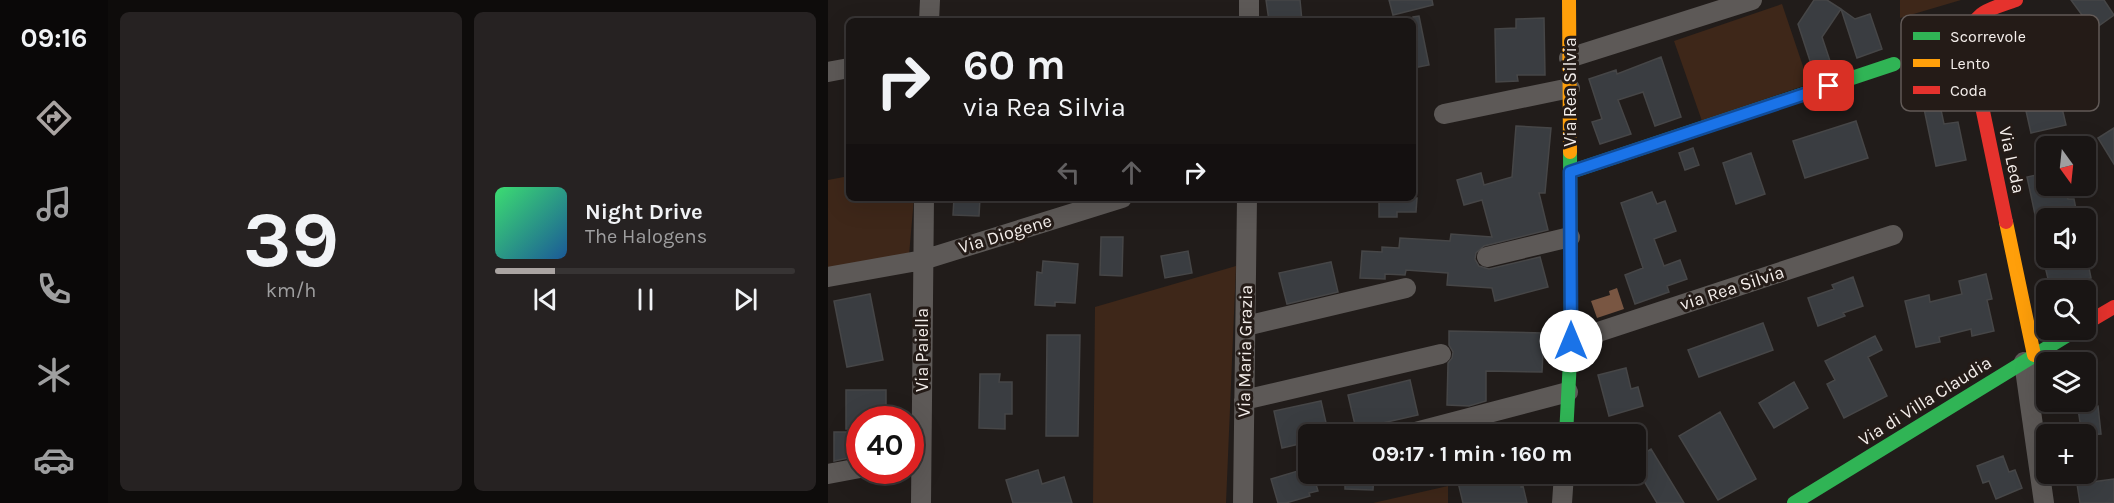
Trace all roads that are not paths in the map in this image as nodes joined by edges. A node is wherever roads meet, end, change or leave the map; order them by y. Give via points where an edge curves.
1 (930, 0) edge
2 (1249, 0) edge
3 (1569, 0) edge
4 (1752, 0) edge
5 (2016, 0) edge
6 (1980, 15) edge
7 (929, 18) edge
8 (1249, 18) edge
9 (1569, 58) junction
10 (1894, 64) dead end
11 (846, 69) edge
12 (828, 72) edge
13 (1569, 88) junction
14 (1982, 111) edge
15 (1444, 114) dead end
16 (1570, 172) junction
17 (924, 201) edge
18 (1112, 201) edge
19 (1247, 201) edge
20 (1893, 235) dead end
21 (1570, 237) junction
22 (1487, 257) dead end
23 (923, 260) junction
24 (828, 277) edge
25 (1406, 288) dead end
26 (2114, 307) edge
27 (2096, 318) edge
28 (1246, 326) junction
29 (2059, 340) edge
30 (1571, 341) junction
31 (1442, 354) dead end
32 (2029, 358) junction
33 (1568, 392) junction
34 (1244, 400) junction
35 (918, 406) edge
36 (1446, 424) edge
37 (1567, 424) edge
38 (846, 471) edge
39 (828, 474) edge
40 (919, 484) edge
41 (1563, 484) edge
42 (921, 503) edge
43 (1243, 503) edge
44 (1562, 503) edge
45 (1794, 503) edge
46 (2044, 503) edge

1 - 7 street
2 - 8 street
3 - 9 street, Via Rea Silvia
4 - 9 street, via Rea Silvia
5 - 6 street, Via Leda
9 - 13 street, Via Rea Silvia
10 - 16 street, via Rea Silvia
11 - 12 street
13 - 15 street, via Rea Silvia
13 - 16 street, Via Rea Silvia
14 - 32 street, Via Leda
16 - 21 street, Via Rea Silvia
17 - 23 street, Via Paiella
18 - 23 street, Via Diogene
19 - 28 street, Via Maria Grazia
20 - 30 street, via Rea Silvia
21 - 22 street
21 - 30 street, Via Rea Silvia
23 - 24 street, Via Diogene
23 - 35 street, Via Paiella
25 - 28 street
26 - 27 street
28 - 34 street, Via Maria Grazia
29 - 32 street, Via di Villa Claudia
30 - 33 street, Via Rea Silvia
31 - 34 street
32 - 45 street, Via di Villa Claudia
32 - 46 street
33 - 36 street
33 - 37 street, Via Rea Silvia
34 - 43 street, Via Maria Grazia
38 - 39 street
40 - 42 street, Via Paiella
41 - 44 street

